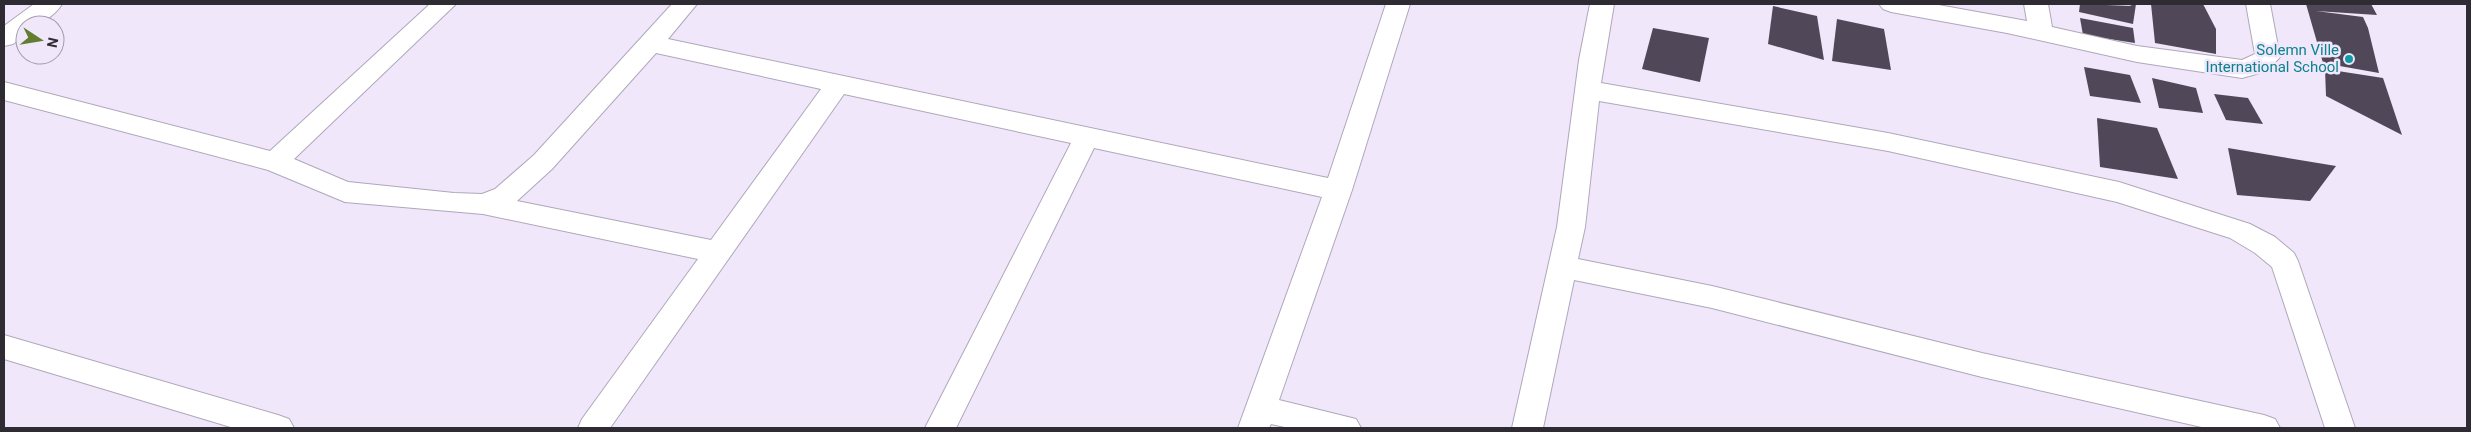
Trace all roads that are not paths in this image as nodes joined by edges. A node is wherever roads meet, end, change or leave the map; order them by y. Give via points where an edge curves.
1 (50, 4) edge
2 (444, 4) edge
3 (685, 4) edge
4 (1398, 4) edge
5 (1602, 4) edge
6 (1891, 4) edge
7 (2036, 4) edge
8 (2258, 4) edge
9 (2041, 32) junction
10 (4, 38) edge
11 (652, 44) junction
12 (838, 83) junction
13 (1588, 90) junction
14 (4, 91) edge
15 (1087, 136) junction
16 (275, 162) junction
17 (1338, 190) junction
18 (484, 204) junction
19 (718, 252) junction
20 (1562, 267) junction
21 (4, 347) edge
22 (1258, 419) edge
23 (278, 428) edge
24 (593, 428) edge
25 (940, 428) edge
26 (1345, 428) edge
27 (1528, 428) edge
28 (2264, 428) edge
29 (2340, 428) edge

1 - 10 street
2 - 16 street
3 - 11 street
4 - 17 street
5 - 13 street
6 - 9 street
7 - 9 street
8 - 9 street via 2268,57 2258,65 2242,69 2137,54
11 - 12 street
11 - 18 street via 543,162 505,196
12 - 15 street
12 - 19 street
13 - 20 street via 1571,226
13 - 29 street via 1888,142 2119,192 2240,231 2265,244 2284,261
14 - 16 street
15 - 17 street
15 - 25 street
16 - 18 street via 345,192
17 - 22 street
18 - 19 street
19 - 24 street
20 - 27 street
20 - 28 street via 1712,296 1982,365
21 - 23 street
22 - 26 street

